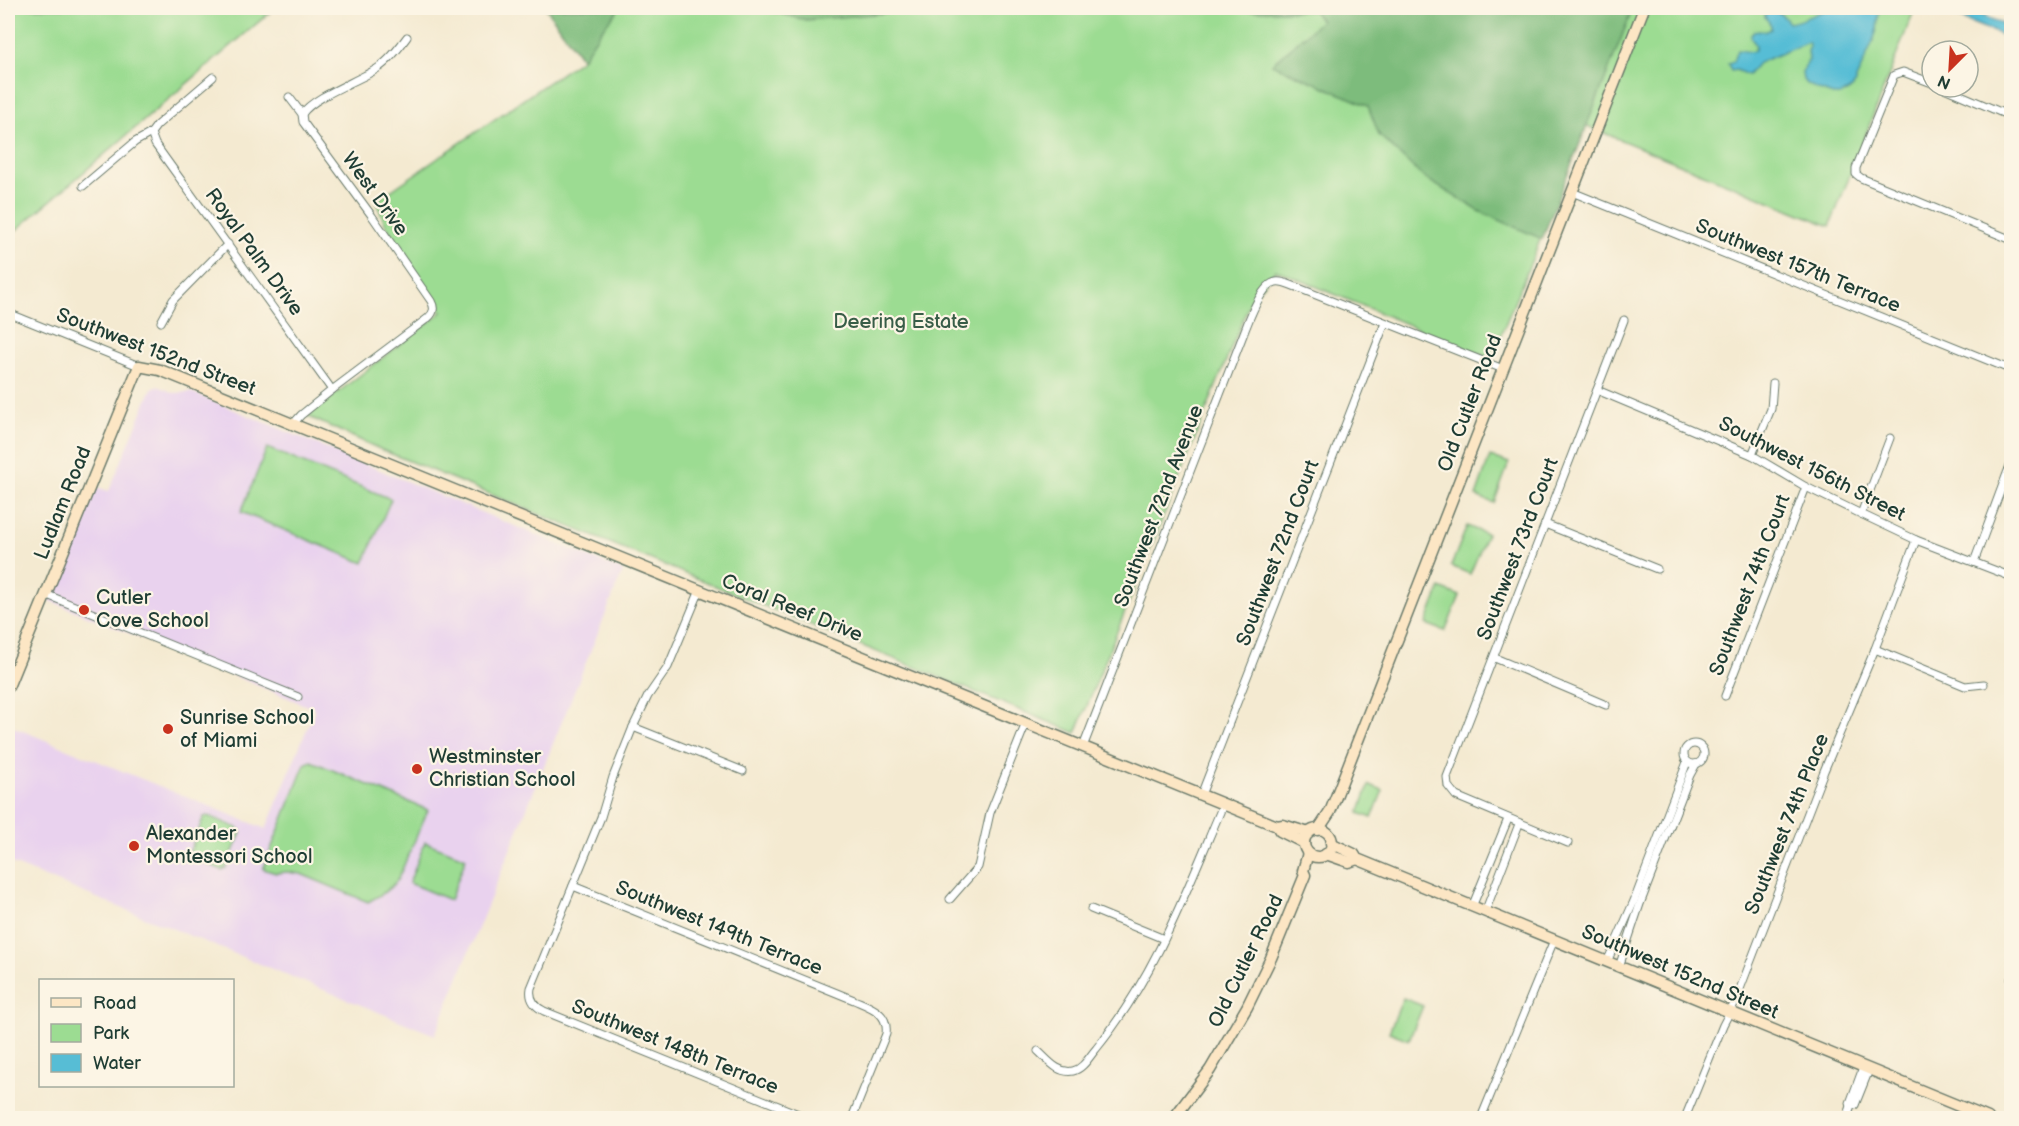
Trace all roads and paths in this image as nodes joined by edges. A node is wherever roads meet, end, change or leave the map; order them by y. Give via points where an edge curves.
1 (1644, 8) edge
2 (407, 37) dead end
3 (213, 77) dead end
4 (1920, 78) edge
5 (289, 97) dead end
6 (1970, 99) edge
7 (302, 114) junction
8 (2012, 117) edge
9 (151, 133) junction
10 (83, 186) dead end
11 (1572, 192) junction
12 (2012, 240) edge
13 (228, 244) junction
14 (8, 313) edge
15 (1624, 320) dead end
16 (161, 322) dead end
17 (1385, 323) junction
18 (139, 366) junction
19 (1503, 369) junction
20 (2012, 370) edge
21 (1773, 383) dead end
22 (332, 390) junction
23 (1598, 390) junction
24 (292, 424) junction
25 (1890, 438) dead end
26 (1752, 455) junction
27 (2012, 460) edge
28 (1806, 487) junction
29 (1861, 514) junction
30 (1545, 524) junction
31 (1916, 540) junction
32 (1974, 562) junction
33 (1658, 569) dead end
34 (2012, 577) edge
35 (700, 590) junction
36 (45, 594) junction
37 (1875, 649) junction
38 (1495, 658) junction
39 (1984, 684) dead end
40 (8, 687) edge
41 (1725, 696) dead end
42 (298, 697) dead end
43 (1606, 705) dead end
44 (1026, 723) junction
45 (633, 727) junction
46 (1083, 747) junction
47 (1687, 762) junction
48 (1696, 764) junction
49 (742, 771) dead end
50 (1201, 795) junction
51 (1223, 805) junction
52 (1330, 812) junction
53 (1670, 817) junction
54 (1508, 819) junction
55 (1519, 824) junction
56 (1310, 839) junction
57 (1330, 839) junction
58 (1568, 843) dead end
59 (1323, 855) junction
60 (1357, 859) junction
61 (1305, 875) junction
62 (573, 886) junction
63 (950, 899) dead end
64 (1637, 902) junction
65 (1472, 907) junction
66 (1091, 909) dead end
67 (1485, 912) junction
68 (1164, 939) junction
69 (1554, 940) junction
70 (1607, 962) junction
71 (1619, 967) junction
72 (1730, 1013) junction
73 (1038, 1051) dead end
74 (1866, 1069) junction
75 (808, 1119) edge
76 (852, 1119) edge
77 (1174, 1119) edge
78 (1481, 1119) edge
79 (1685, 1119) edge
80 (1812, 1119) edge
81 (1820, 1119) edge
82 (1847, 1119) edge
83 (1988, 1119) edge

1 - 11 main road, Old Cutler Road
2 - 7 street via 382,66 320,99
3 - 9 street
4 - 12 street via 1903,72 1893,75 1856,168 1857,176
5 - 7 street, West Drive
6 - 8 street
7 - 22 street, West Drive via 303,122 431,301 434,311
9 - 10 street
9 - 13 street, Royal Palm Drive
11 - 19 main road, Old Cutler Road
11 - 20 street, Southwest 157th Terrace
13 - 16 street via 173,300
13 - 22 street, Royal Palm Drive
14 - 18 street, Southwest 152nd Street
15 - 23 street, Southwest 73rd Court
17 - 19 street
17 - 46 street, Southwest 72nd Avenue via 1291,285 1274,282 1263,292
17 - 50 street, Southwest 72nd Court
18 - 24 main road, Southwest 152nd Street via 160,370
18 - 36 main road, Ludlam Road
19 - 52 main road, Old Cutler Road
21 - 26 street via 1771,409
22 - 24 street
23 - 26 street, Southwest 156th Street
23 - 30 street, Southwest 73rd Court
24 - 35 main road, Coral Reef Drive
25 - 29 street
26 - 28 street, Southwest 156th Street
27 - 32 street
28 - 29 street, Southwest 156th Street
28 - 41 street, Southwest 74th Court
29 - 31 street, Southwest 156th Street
30 - 33 street
30 - 38 street, Southwest 73rd Court
31 - 32 street, Southwest 156th Street
31 - 37 street, Southwest 74th Place
32 - 34 street, Southwest 156th Street
35 - 44 main road, Coral Reef Drive
35 - 45 street via 668,667
36 - 40 main road, Ludlam Road
36 - 42 street
37 - 39 street via 1965,686
37 - 72 street, Southwest 74th Place
38 - 43 street
38 - 54 street, Southwest 73rd Court via 1447,782 1459,798
44 - 46 main road, Coral Reef Drive
44 - 63 street via 990,813 978,867
45 - 49 street
45 - 62 street
46 - 50 main road, Coral Reef Drive
47 - 48 street
47 - 48 street via 1683,756 1685,749 1696,744 1704,754
47 - 53 street
48 - 53 street
50 - 51 main road, Coral Reef Drive
51 - 56 main road, Coral Reef Drive via 1277,826 1280,831
51 - 68 street
52 - 56 main road, Old Cutler Road
52 - 57 main road, Old Cutler Road
53 - 64 street
54 - 55 street
54 - 65 street
55 - 58 street
55 - 67 street
56 - 57 main road
56 - 59 main road via 1314,856
56 - 61 main road, Old Cutler Road
57 - 59 main road, Old Cutler Road via 1330,848
57 - 60 main road, Southwest 152nd Street
59 - 60 main road, Southwest 152nd Street via 1349,862
59 - 61 main road, Old Cutler Road
60 - 65 main road, Southwest 152nd Street
61 - 77 main road, Old Cutler Road via 1247,1007 1210,1070
62 - 75 street, Southwest 148th Terrace via 531,988 533,1002 544,1011
62 - 76 street, Southwest 149th Terrace via 882,1014 887,1028 884,1040
64 - 70 street
64 - 71 street
65 - 67 main road, Southwest 152nd Street
66 - 68 street
67 - 69 main road, Southwest 152nd Street
68 - 73 street via 1136,993 1081,1067 1070,1071 1058,1069
69 - 70 main road, Southwest 152nd Street
69 - 78 street
70 - 71 main road, Southwest 152nd Street
71 - 72 main road, Southwest 152nd Street
72 - 74 main road, Southwest 152nd Street
72 - 79 street, Southwest 74th Place
74 - 82 street via 1850,1102
74 - 83 main road, Southwest 152nd Street
80 - 81 street

